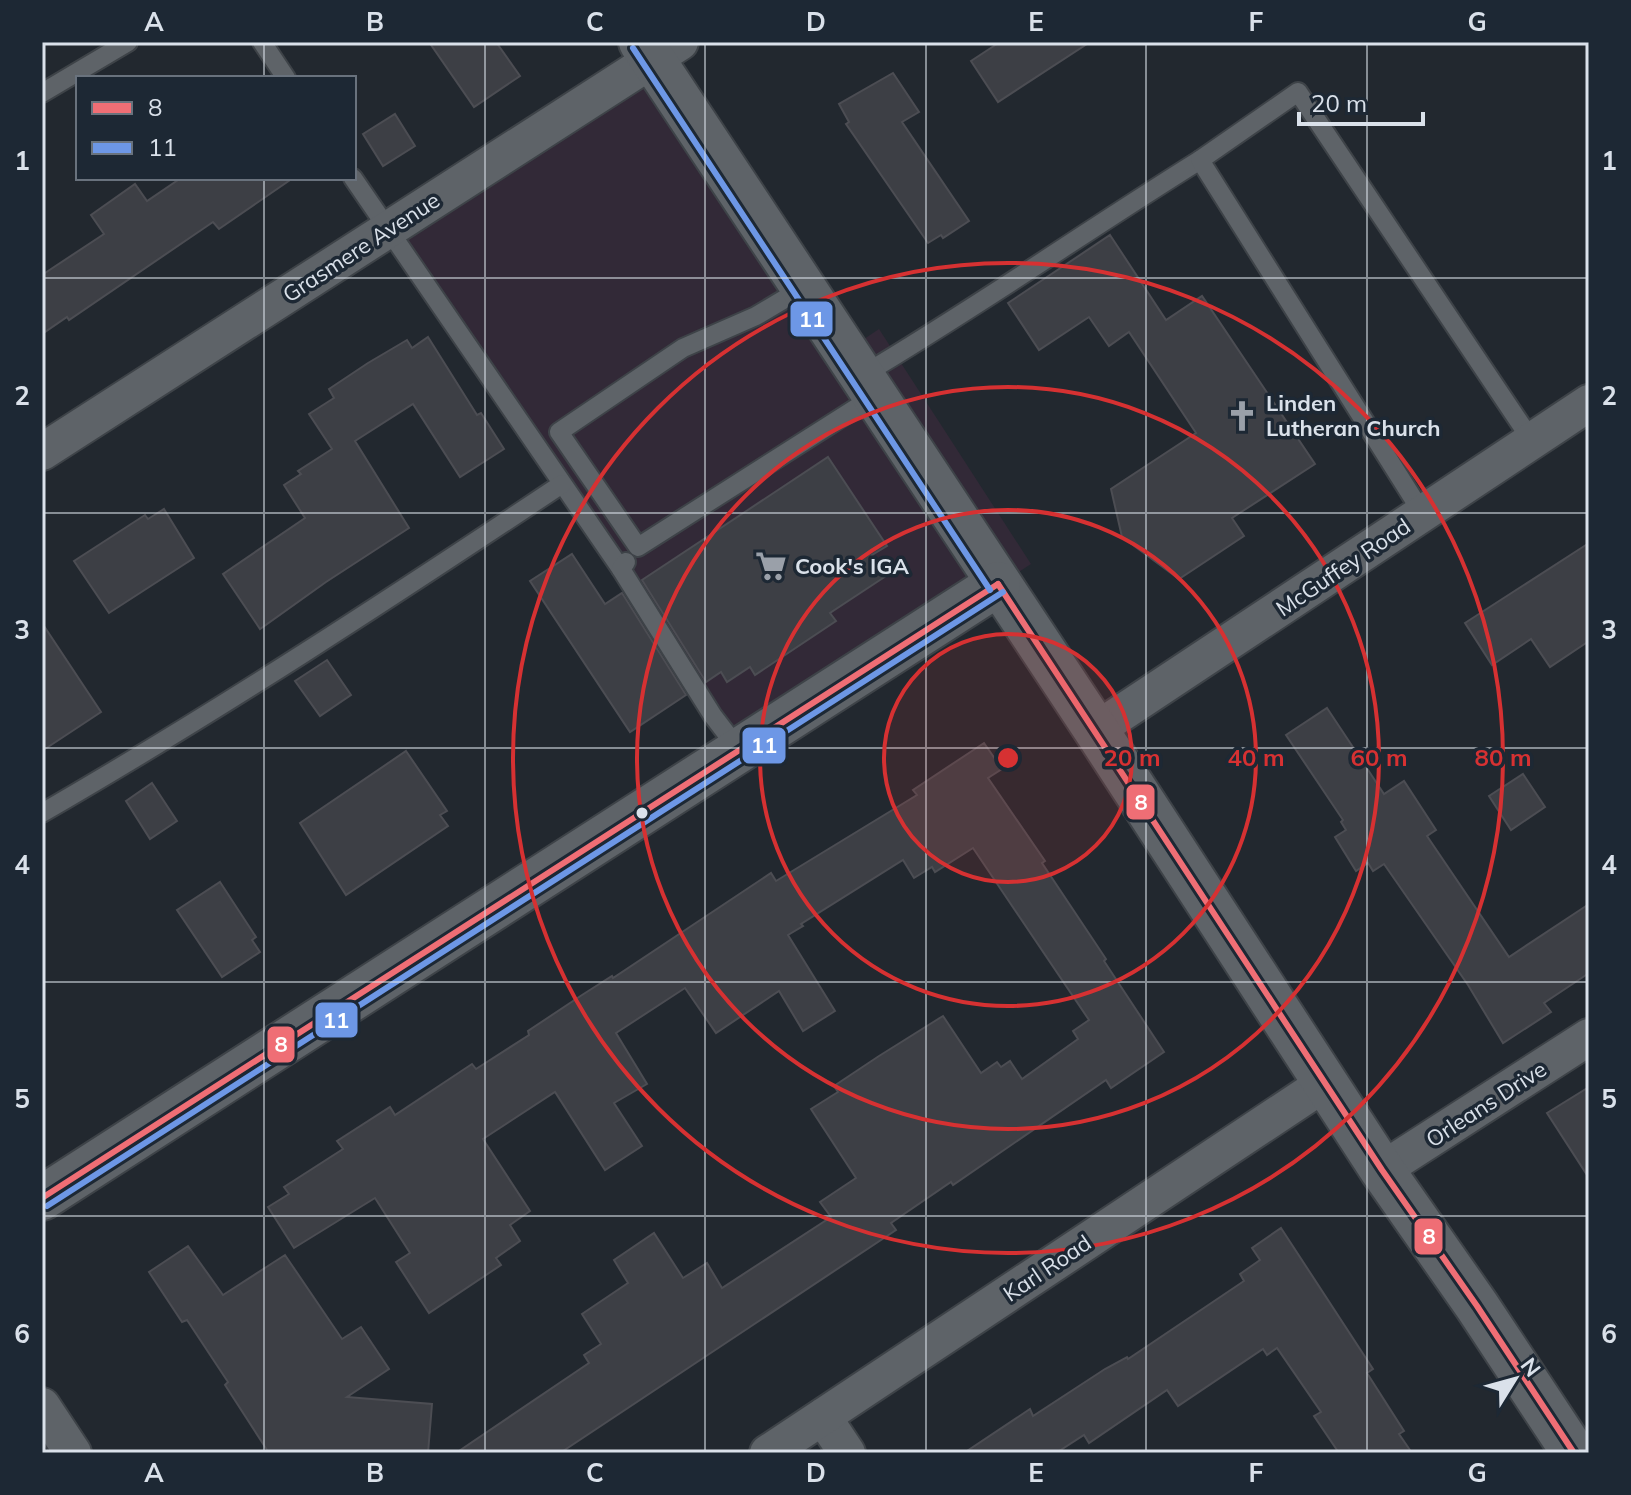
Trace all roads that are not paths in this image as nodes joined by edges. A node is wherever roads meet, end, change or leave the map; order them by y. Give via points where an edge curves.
1 (128, 42) edge
2 (262, 42) edge
3 (658, 48) edge
4 (285, 76) edge
5 (42, 93) edge
6 (1200, 160) junction
7 (354, 180) edge
8 (388, 230) junction
9 (803, 288) junction
10 (868, 386) junction
11 (1589, 403) edge
12 (1532, 441) junction
13 (42, 452) edge
14 (562, 484) junction
15 (1423, 514) junction
16 (638, 547) junction
17 (621, 569) junction
18 (998, 584) junction
19 (1096, 730) junction
20 (739, 750) junction
21 (42, 813) edge
22 (1589, 1037) edge
23 (1325, 1083) junction
24 (1382, 1170) junction
25 (42, 1198) edge
26 (42, 1406) edge
27 (823, 1417) junction
28 (73, 1453) edge
29 (768, 1453) edge
30 (847, 1453) edge
31 (1574, 1453) edge

1 - 5 lane
2 - 4 lane
3 - 8 street, Grasmere Avenue
3 - 9 main road
6 - 10 lane via 929,335
6 - 12 lane via 1298,92
6 - 15 lane
7 - 8 lane
8 - 13 street, Grasmere Avenue
8 - 14 lane
9 - 10 main road
9 - 16 lane via 756,316 683,348 559,432
10 - 16 lane
10 - 18 main road
11 - 12 street, McGuffey Road
12 - 15 street, McGuffey Road
14 - 17 lane
14 - 21 lane via 178,734
15 - 19 street, McGuffey Road
16 - 17 lane
17 - 20 lane
18 - 19 main road
18 - 20 main road
19 - 23 main road
20 - 25 main road
22 - 24 street, Orleans Drive
23 - 24 main road
23 - 27 street, Karl Road
24 - 31 main road
26 - 28 street
27 - 29 street, Karl Road
27 - 30 street

